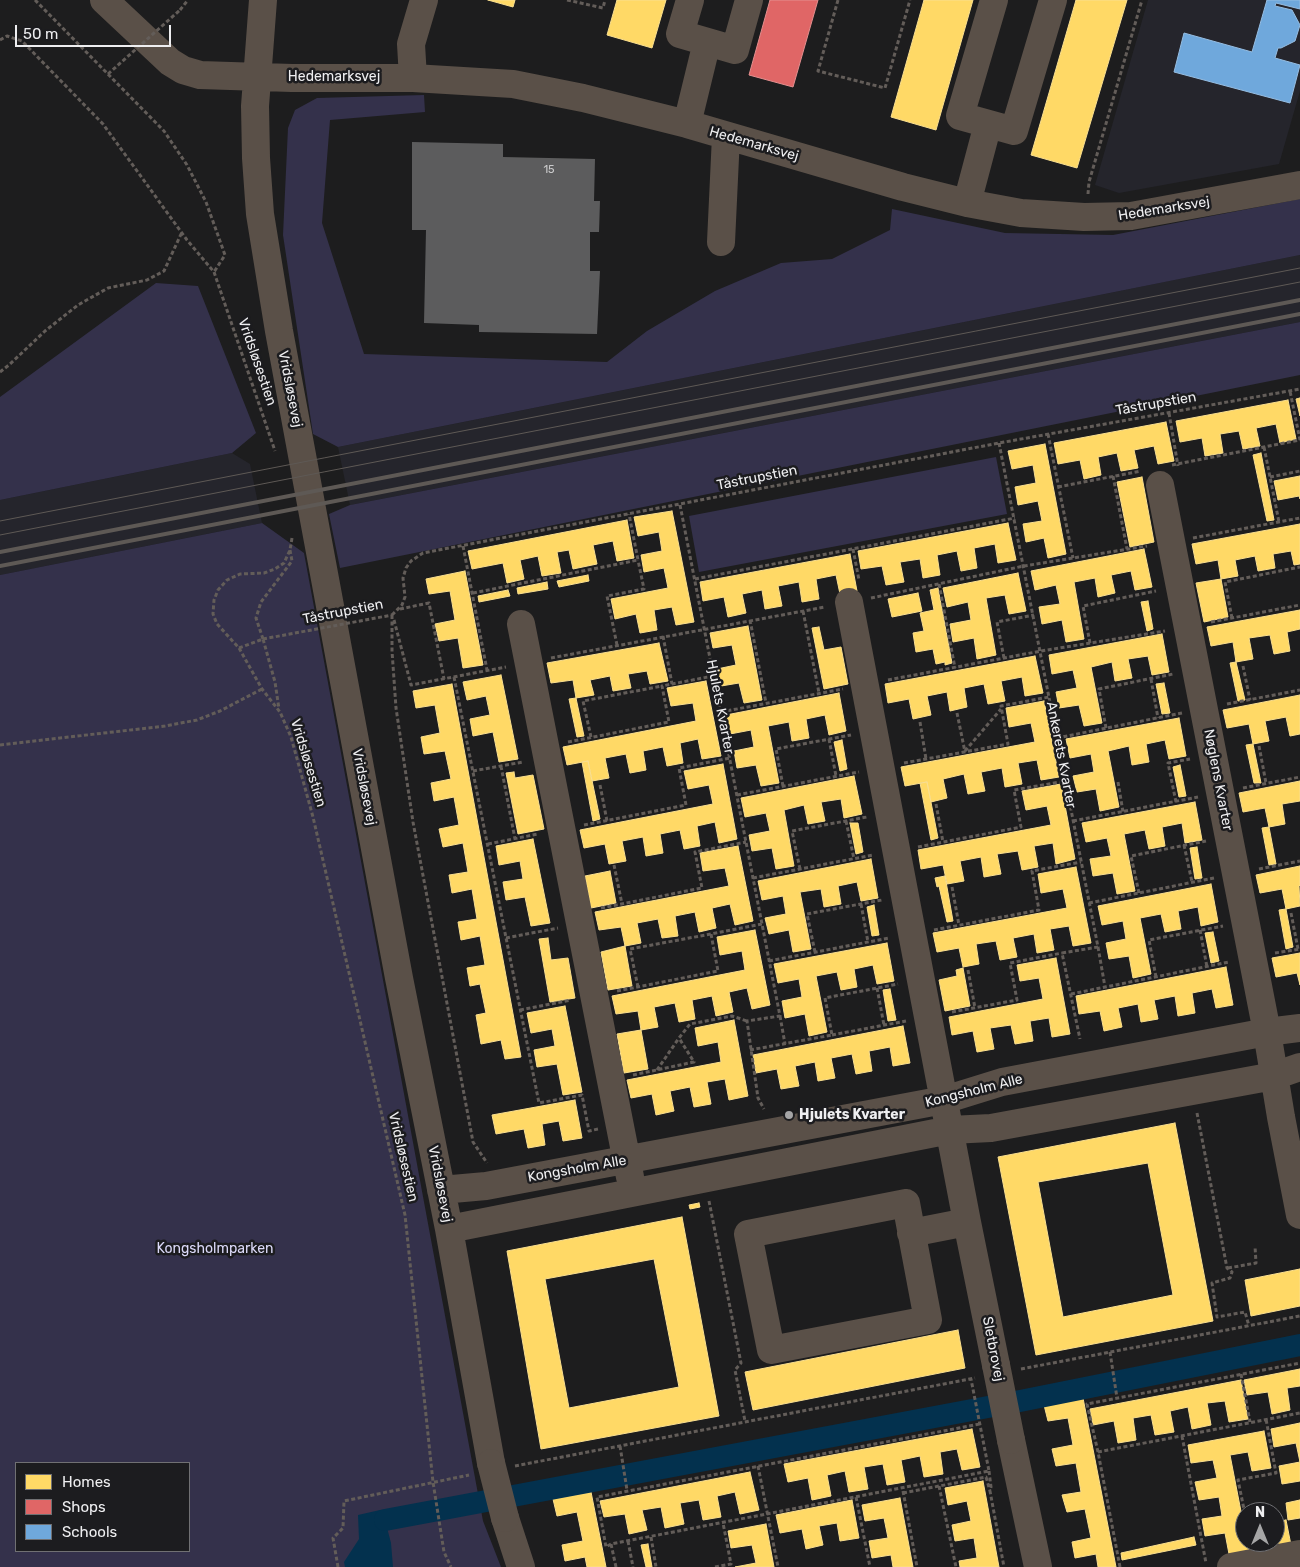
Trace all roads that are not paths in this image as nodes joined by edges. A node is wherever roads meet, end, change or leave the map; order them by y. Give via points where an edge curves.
1 (104, 0) edge
2 (263, 0) edge
3 (424, 0) edge
4 (690, 0) edge
5 (749, 0) edge
6 (994, 0) edge
7 (1052, 0) edge
8 (707, 42) junction
9 (256, 76) junction
10 (413, 78) junction
11 (687, 124) junction
12 (988, 124) junction
13 (726, 136) junction
14 (1300, 185) edge
15 (967, 203) junction
16 (721, 242) dead end
17 (1159, 473) road end
18 (856, 601) road end
19 (521, 624) dead end
20 (1300, 1028) edge
21 (1267, 1032) junction
22 (1300, 1067) edge
23 (1274, 1076) junction
24 (944, 1100) junction
25 (950, 1130) junction
26 (627, 1160) junction
27 (441, 1190) junction
28 (633, 1192) junction
29 (1300, 1215) edge
30 (967, 1222) junction
31 (449, 1229) junction
32 (911, 1233) junction
33 (1300, 1554) edge
34 (521, 1567) edge
35 (1038, 1567) edge
36 (1231, 1567) edge

1 - 9 street, Hedemarksvej via 170,62 183,70 200,75
2 - 9 street, Vridsløsevej
3 - 10 street via 411,44
4 - 8 street via 680,34
5 - 8 street via 734,50
6 - 12 street via 960,116
7 - 12 street via 1014,131
8 - 11 street
9 - 10 street, Hedemarksvej
9 - 27 street, Vridsløsevej via 260,214 279,331
10 - 11 street, Hedemarksvej via 513,84
11 - 13 street, Hedemarksvej
12 - 15 street
13 - 15 street, Hedemarksvej
13 - 16 street
14 - 15 street, Hedemarksvej via 1131,216 1021,213
17 - 21 street, Nøglens Kvarter
18 - 24 street via 865,685
19 - 26 street
20 - 21 street, Kongsholm Alle
21 - 23 street, Nøglens Kvarter
21 - 24 street, Kongsholm Alle via 1002,1082
22 - 23 street
23 - 25 street via 991,1128
23 - 29 street, Nøglens Kvarter
24 - 25 street
24 - 26 street, Kongsholm Alle
25 - 28 street
25 - 30 street, Sletbrovej
26 - 27 street, Kongsholm Alle via 486,1186
26 - 28 street
27 - 31 street, Vridsløsevej
28 - 31 street
30 - 32 street
30 - 35 street, Sletbrovej, bridge
31 - 34 street, Vridsløsevej, bridge via 490,1468
32 - 32 street via 928,1320 771,1350 748,1234 906,1203
33 - 36 street

